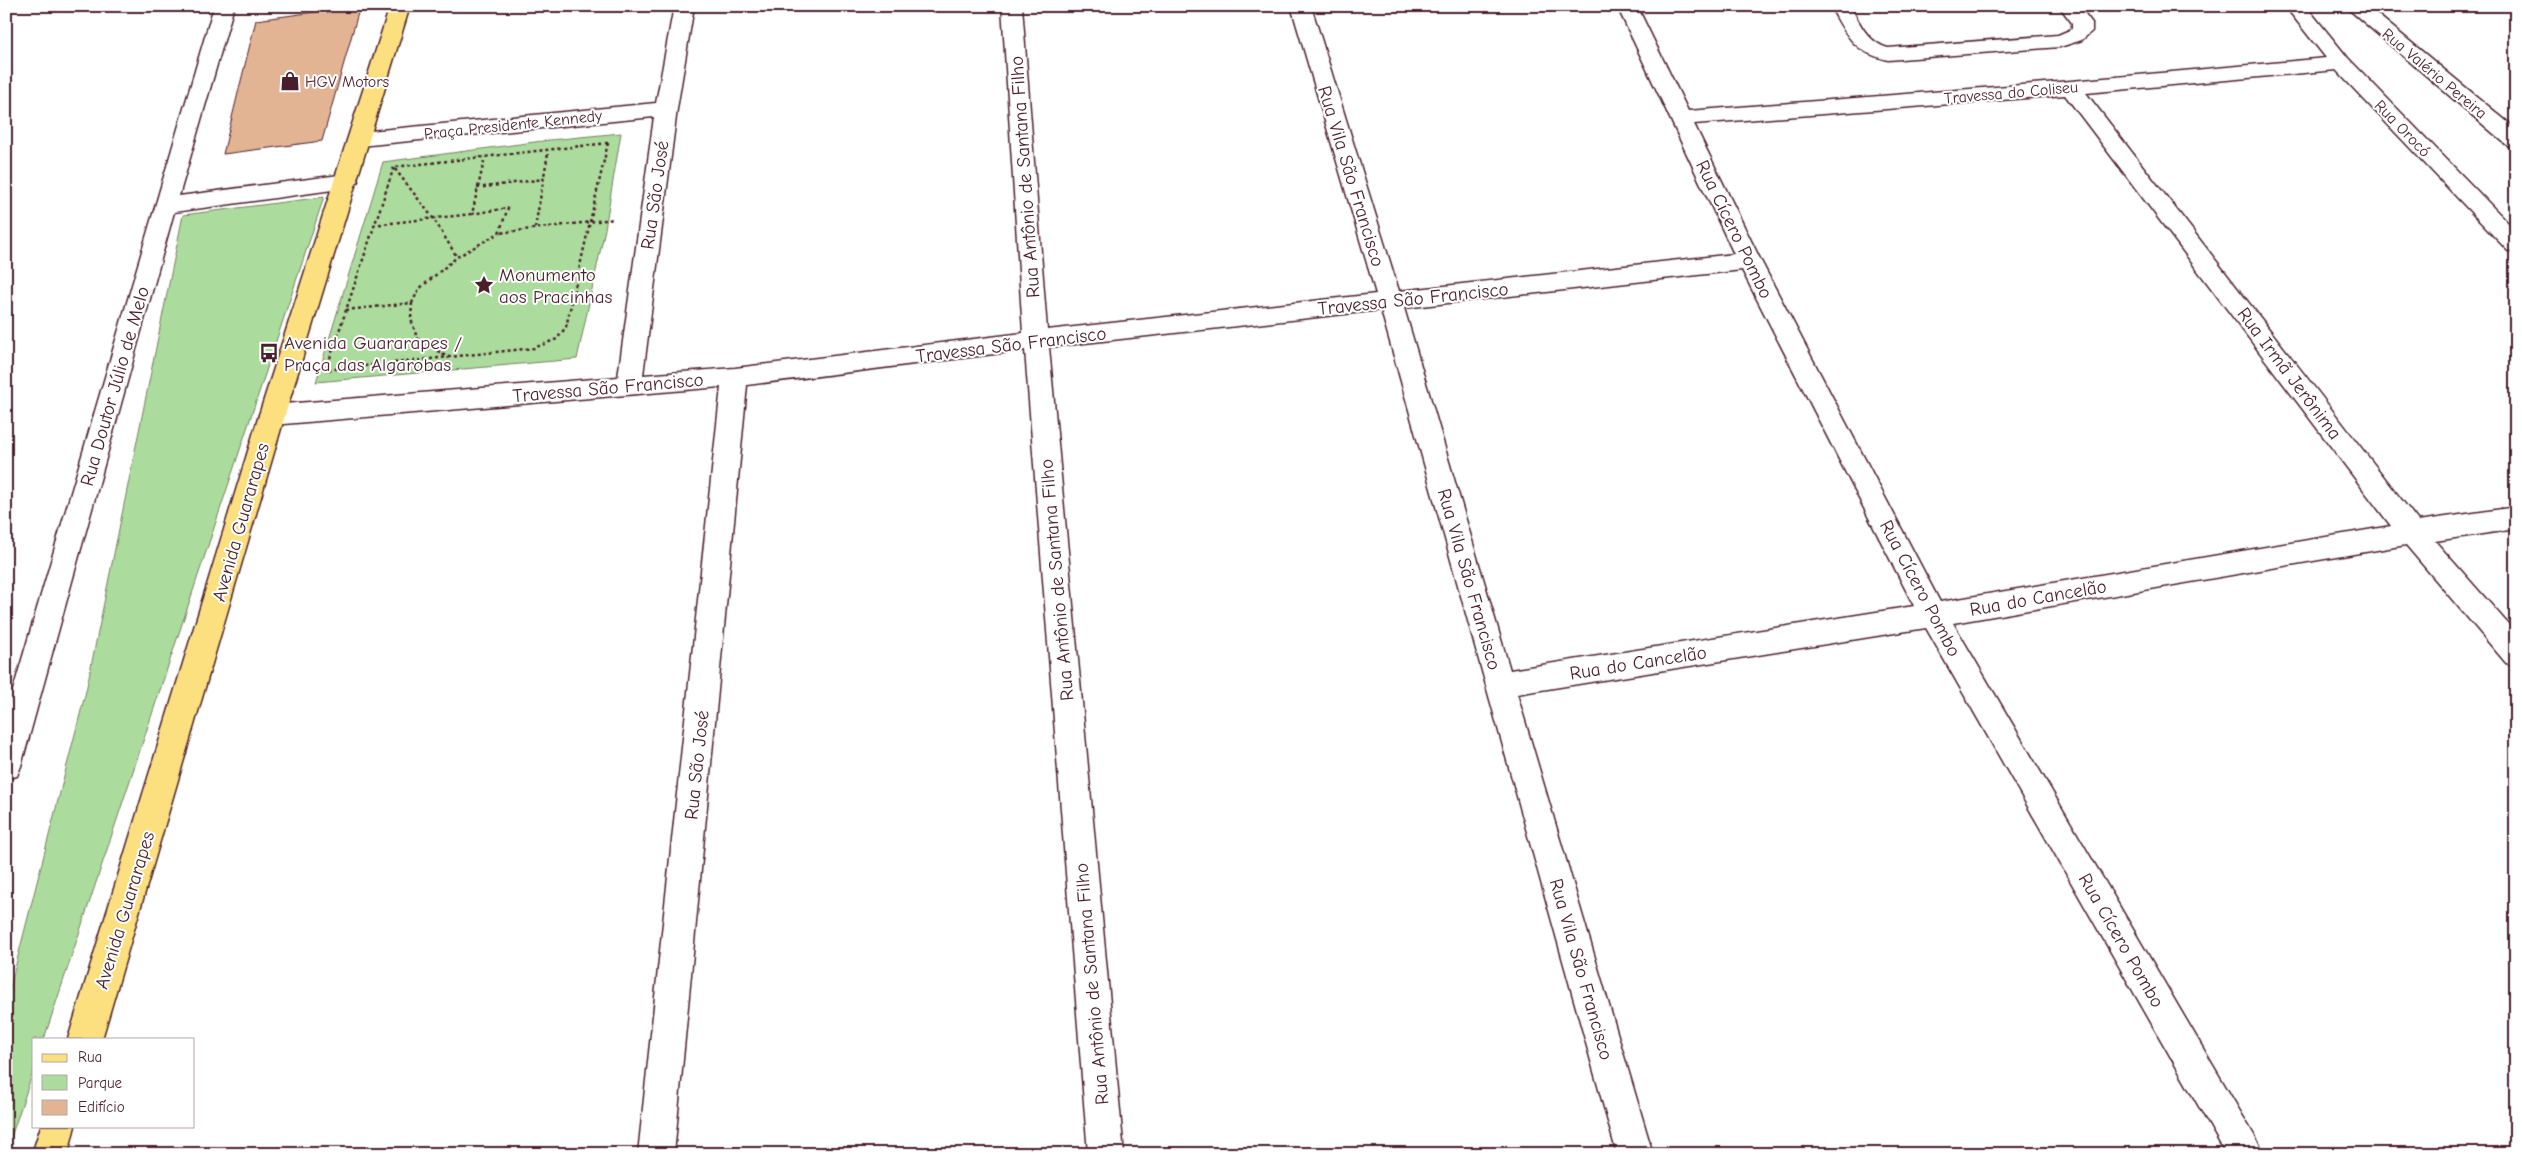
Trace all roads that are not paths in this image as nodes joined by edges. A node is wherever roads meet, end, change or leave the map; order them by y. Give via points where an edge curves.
1 (224, 6) edge
2 (400, 6) edge
3 (684, 6) edge
4 (1012, 6) edge
5 (1301, 6) edge
6 (1627, 6) edge
7 (1840, 6) edge
8 (2068, 6) edge
9 (2295, 6) edge
10 (2355, 6) edge
11 (2341, 63) junction
12 (2071, 88) junction
13 (666, 109) junction
14 (1682, 118) junction
15 (360, 139) junction
16 (2516, 141) edge
17 (347, 181) junction
18 (165, 206) junction
19 (2516, 245) edge
20 (1749, 261) junction
21 (1390, 300) junction
22 (1036, 340) junction
23 (735, 376) junction
24 (628, 384) junction
25 (272, 415) junction
26 (2516, 518) edge
27 (2412, 533) junction
28 (1933, 615) junction
29 (2516, 654) edge
30 (1500, 684) junction
31 (6, 766) edge
32 (85, 1038) edge
33 (57, 1128) edge
34 (50, 1154) edge
35 (656, 1154) edge
36 (1106, 1154) edge
37 (1635, 1154) edge
38 (2246, 1154) edge

1 - 18 street, Rua Doutor Júlio de Melo
2 - 15 main road, Avenida Guararapes
3 - 13 street, Rua São José
4 - 22 street, Rua Antônio de Santana Filho
5 - 21 street, Rua Vila São Francisco
6 - 14 street, Rua Cícero Pombo
7 - 8 street via 1865,46 1888,54 2060,41 2082,31 2082,23
9 - 11 street, Rua Orocó
10 - 16 street, Rua Valério Pereira
11 - 12 street, Travessa do Coliseu
11 - 19 street, Rua Orocó
12 - 14 street, Travessa do Coliseu
12 - 27 street, Rua Irmã Jerônima
13 - 15 street, Praça Presidente Kennedy
13 - 24 street, Rua São José
14 - 20 street, Rua Cícero Pombo
15 - 17 main road, Avenida Guararapes
17 - 18 street
17 - 25 main road, Avenida Guararapes
18 - 31 street, Rua Doutor Júlio de Melo
20 - 21 street, Travessa São Francisco
20 - 28 street, Rua Cícero Pombo
21 - 22 street, Travessa São Francisco
21 - 30 street, Rua Vila São Francisco
22 - 23 street, Travessa São Francisco
22 - 36 street, Rua Antônio de Santana Filho
23 - 24 street, Travessa São Francisco
23 - 35 street, Rua São José
24 - 25 street, Travessa São Francisco
25 - 32 main road, Avenida Guararapes
26 - 27 street, Rua do Cancelão
27 - 28 street, Rua do Cancelão
27 - 29 street, Rua Irmã Jerônima
28 - 30 street, Rua do Cancelão
28 - 38 street, Rua Cícero Pombo
30 - 37 street, Rua Vila São Francisco
33 - 34 main road

